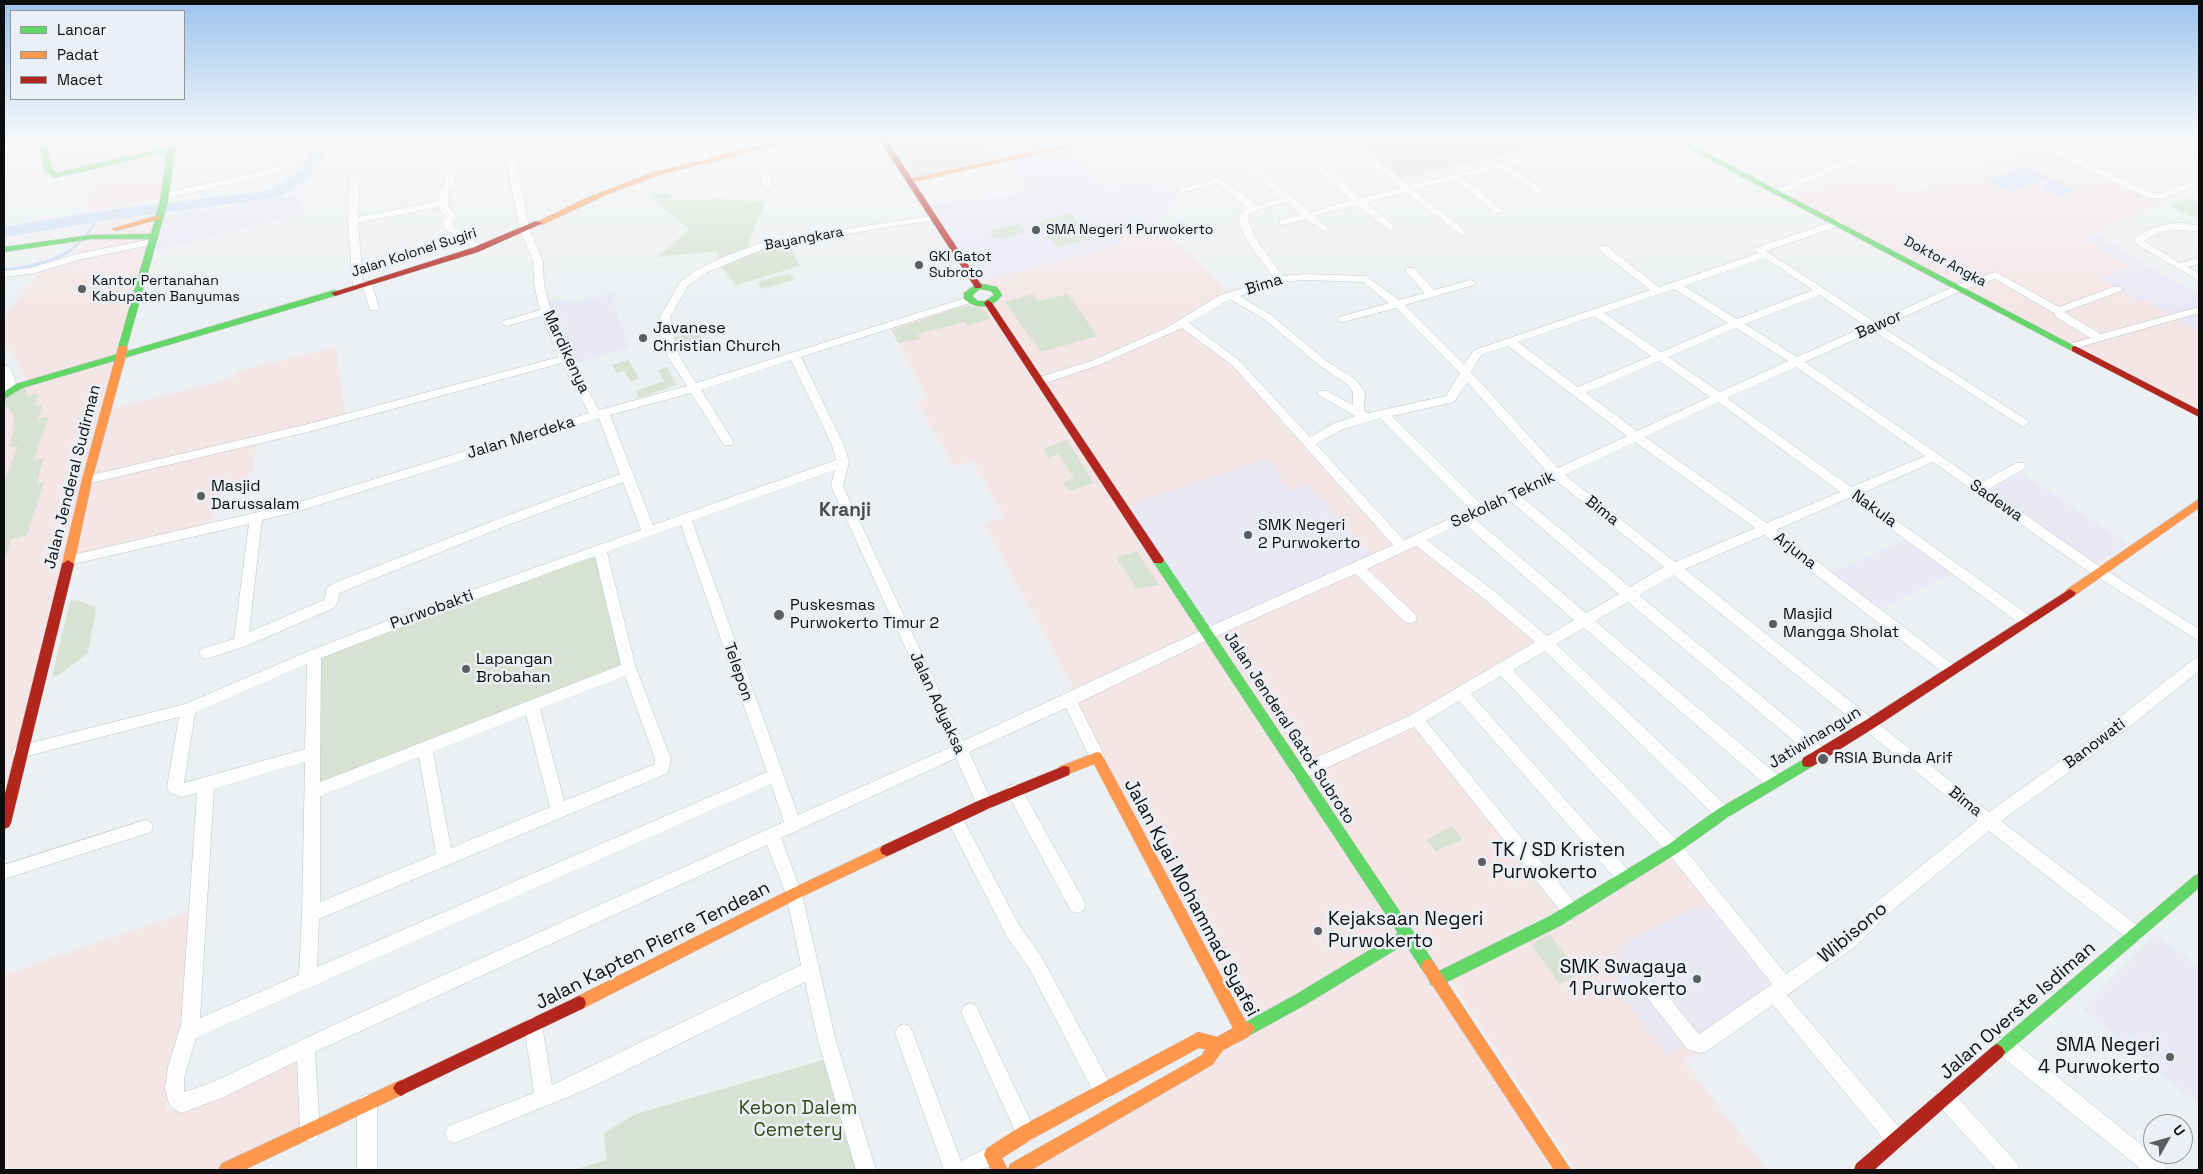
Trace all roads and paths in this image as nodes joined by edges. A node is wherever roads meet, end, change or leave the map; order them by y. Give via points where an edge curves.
1 (165, 194) edge
2 (185, 194) edge
3 (354, 194) edge
4 (444, 194) edge
5 (518, 194) edge
6 (603, 194) edge
7 (918, 194) edge
8 (1236, 194) edge
9 (1282, 194) edge
10 (1350, 194) edge
11 (1385, 194) edge
12 (1412, 194) edge
13 (1477, 194) edge
14 (1780, 194) edge
15 (2148, 194) edge
16 (2169, 194) edge
17 (164, 199) junction
18 (1288, 199) junction
19 (1357, 200) junction
20 (443, 203) junction
21 (1255, 208) junction
22 (1499, 211) dead end
23 (1308, 215) junction
24 (159, 216) junction
25 (933, 217) junction
26 (353, 220) junction
27 (1284, 222) dead end
28 (1838, 223) junction
29 (1324, 228) dead end
30 (1390, 228) dead end
31 (2199, 230) edge
32 (525, 231) junction
33 (1462, 233) dead end
34 (85, 238) junction
35 (153, 239) junction
36 (480, 248) junction
37 (1603, 248) dead end
38 (4, 249) edge
39 (1766, 254) junction
40 (2189, 264) edge
41 (1410, 270) dead end
42 (2199, 270) edge
43 (4, 274) edge
44 (2199, 278) edge
45 (1280, 279) junction
46 (1470, 283) dead end
47 (1674, 284) junction
48 (363, 285) junction
49 (978, 286) junction
50 (1961, 287) junction
51 (1657, 290) junction
52 (2117, 290) dead end
53 (1821, 291) junction
54 (1432, 294) junction
55 (1230, 296) junction
56 (969, 300) junction
57 (988, 303) junction
58 (1399, 305) junction
59 (374, 308) dead end
60 (2199, 310) edge
61 (2058, 311) junction
62 (546, 312) junction
63 (1594, 312) junction
64 (1343, 319) dead end
65 (507, 323) dead end
66 (1182, 323) junction
67 (1738, 323) junction
68 (1875, 328) junction
69 (2100, 338) junction
70 (1510, 341) junction
71 (2072, 346) junction
72 (794, 354) junction
73 (120, 356) junction
74 (1660, 356) junction
75 (565, 359) junction
76 (1797, 362) junction
77 (4, 369) edge
78 (1466, 373) junction
79 (1040, 381) junction
80 (694, 388) junction
81 (1577, 392) junction
82 (8, 393) edge
83 (1323, 394) dead end
84 (1719, 397) junction
85 (599, 414) junction
86 (1382, 414) junction
87 (2199, 414) edge
88 (1362, 415) junction
89 (2023, 423) dead end
90 (1637, 437) junction
91 (728, 442) dead end
92 (1308, 443) junction
93 (1934, 457) junction
94 (842, 462) junction
95 (2020, 466) dead end
96 (1557, 475) junction
97 (628, 476) junction
98 (86, 480) junction
99 (1979, 489) junction
100 (1850, 492) junction
101 (1513, 496) junction
102 (2199, 503) edge
103 (1480, 511) junction
104 (256, 518) junction
105 (1465, 518) junction
106 (685, 519) junction
107 (1766, 528) junction
108 (649, 532) junction
109 (1418, 540) junction
110 (1402, 547) junction
111 (600, 549) junction
112 (69, 560) junction
113 (1357, 568) junction
114 (1674, 568) junction
115 (2099, 572) junction
116 (1629, 595) junction
117 (1410, 618) dead end
118 (1584, 622) junction
119 (2028, 622) junction
120 (1207, 634) junction
121 (2199, 636) edge
122 (241, 642) junction
123 (1547, 644) junction
124 (206, 653) dead end
125 (314, 655) junction
126 (2199, 663) edge
127 (629, 668) junction
128 (1503, 669) junction
129 (1950, 670) junction
130 (1461, 693) junction
131 (1069, 700) junction
132 (532, 707) junction
133 (188, 709) junction
134 (1416, 719) junction
135 (1870, 724) junction
136 (425, 750) junction
137 (960, 750) junction
138 (20, 752) junction
139 (1819, 753) junction
140 (312, 754) junction
141 (1097, 757) junction
142 (1299, 773) junction
143 (774, 776) junction
144 (1774, 782) junction
145 (206, 784) junction
146 (1014, 791) junction
147 (311, 793) junction
148 (984, 804) junction
149 (559, 811) junction
150 (1723, 813) junction
151 (954, 818) junction
152 (1989, 821) junction
153 (4, 823) edge
154 (793, 824) junction
155 (145, 827) dead end
156 (772, 835) junction
157 (1674, 848) junction
158 (445, 859) junction
159 (4, 872) edge
160 (1625, 878) junction
161 (2199, 880) edge
162 (794, 894) junction
163 (1077, 905) dead end
164 (1571, 911) junction
165 (311, 914) junction
166 (2135, 934) junction
167 (1407, 935) junction
168 (812, 969) junction
169 (1436, 980) junction
170 (307, 982) junction
171 (1652, 990) dead end
172 (1780, 991) junction
173 (970, 1012) dead end
174 (534, 1025) junction
175 (189, 1032) junction
176 (1243, 1032) junction
177 (904, 1034) dead end
178 (1218, 1045) junction
179 (2004, 1046) junction
180 (306, 1049) junction
181 (1104, 1092) junction
182 (544, 1098) junction
183 (1945, 1098) junction
184 (367, 1104) junction
185 (310, 1132) junction
186 (455, 1132) dead end
187 (1026, 1133) junction
188 (1897, 1140) junction
189 (996, 1163) edge
190 (227, 1170) edge
191 (367, 1170) edge
192 (866, 1170) edge
193 (954, 1170) edge
194 (966, 1170) edge
195 (1016, 1170) edge
196 (1563, 1170) edge
197 (1862, 1170) edge
198 (2010, 1170) edge
199 (2157, 1170) edge

1 - 17 main road, Jalan Jenderal Sudirman
2 - 17 street
3 - 26 street
4 - 20 street
5 - 32 street
6 - 32 main road, Jalan Kolonel Sugiri
7 - 25 main road
8 - 21 street
9 - 18 street
10 - 19 street
11 - 19 street
12 - 33 street
13 - 22 street
14 - 28 main road, Doktor Angka
15 - 16 street via 2155,197
17 - 24 main road, Jalan Jenderal Sudirman
18 - 21 street
18 - 23 street
19 - 23 street
19 - 30 street
20 - 26 street
20 - 36 street via 446,213 450,212 452,217 447,220 449,229
21 - 45 street via 1244,212 1242,220 1251,239
23 - 27 street
23 - 29 street
24 - 34 main road
24 - 35 main road, Jalan Jenderal Sudirman
25 - 49 main road
25 - 80 street, Bayangkara via 766,244 696,275 678,292 666,317 667,336 674,357
26 - 48 street
28 - 39 street via 1759,250
28 - 50 main road, Doktor Angka
31 - 40 street via 2179,224 2138,242
32 - 36 main road, Jalan Kolonel Sugiri
32 - 62 street, Mardikenya via 538,261 539,284
34 - 35 main road
34 - 38 main road
35 - 43 street via 31,271
35 - 73 main road, Jalan Jenderal Sudirman
36 - 48 main road, Jalan Kolonel Sugiri
37 - 51 street
39 - 47 street
39 - 53 street
40 - 42 street
40 - 44 street
41 - 54 street
45 - 55 street, Bima
45 - 58 street, Bima via 1366,278
46 - 54 street
47 - 51 street
47 - 67 street
48 - 59 street
48 - 73 main road, Jalan Kolonel Sugiri
49 - 56 main road via 969,290
49 - 57 main road via 997,291 997,298
50 - 61 street, Bawor via 1998,275
50 - 68 street, Bawor
50 - 71 main road, Doktor Angka
51 - 63 street
52 - 61 street
53 - 67 street
53 - 68 street
54 - 58 street
55 - 66 street, Bima
55 - 88 street via 1260,312 1325,365 1354,384 1360,395
56 - 57 main road via 976,304
56 - 72 street, Jalan Merdeka
57 - 79 main road, Jalan Jenderal Gatot Subroto
58 - 64 street
58 - 78 street, Bima
60 - 69 street
61 - 69 street
62 - 65 street
62 - 75 street, Mardikenya
63 - 70 street
63 - 74 street, Nakula
66 - 79 street, Bima via 1095,363
66 - 92 street via 1236,363
67 - 74 street
67 - 76 street
68 - 76 street, Bawor
68 - 89 street
69 - 71 street
70 - 78 street via 1478,352
70 - 81 street, Arjuna
71 - 87 main road, Doktor Angka
72 - 80 street, Jalan Merdeka
72 - 94 street, Jalan Adyaksa via 838,445
73 - 82 main road, Jalan Kolonel Sugiri
73 - 98 main road, Jalan Jenderal Sudirman
74 - 81 street
74 - 84 street, Nakula
75 - 85 street, Mardikenya
75 - 98 street via 308,428
76 - 84 street, Sekolah Teknik
76 - 93 street, Sadewa
77 - 82 street via 8,374
78 - 86 street via 1450,399
78 - 96 street, Bima
79 - 120 main road, Jalan Jenderal Gatot Subroto
80 - 85 street, Jalan Merdeka
80 - 91 street, Bayangkara
81 - 90 street, Arjuna
83 - 88 street
84 - 90 street, Sekolah Teknik
84 - 100 street, Nakula
85 - 97 street
85 - 104 street, Jalan Merdeka
86 - 88 street
86 - 103 street
88 - 92 street
90 - 96 street, Sekolah Teknik
90 - 107 street, Arjuna
92 - 110 street
93 - 99 street, Sadewa
93 - 100 street
94 - 106 street, Purwobakti
94 - 137 street, Jalan Adyaksa via 837,486
95 - 99 street
96 - 101 street, Sekolah Teknik
96 - 114 street, Bima
97 - 108 street
97 - 122 street via 339,587 332,592 328,604
98 - 112 main road, Jalan Jenderal Sudirman
99 - 115 street, Sadewa
100 - 107 street
100 - 119 street, Nakula
101 - 103 street, Sekolah Teknik
101 - 116 street
102 - 115 main road, Jatiwinangun
103 - 105 street, Sekolah Teknik
104 - 112 street, Jalan Merdeka
104 - 122 street
105 - 109 street, Sekolah Teknik
105 - 118 street
106 - 108 street, Purwobakti
106 - 143 street, Telepon
107 - 114 street
107 - 129 street, Arjuna
108 - 111 street, Purwobakti
109 - 110 street, Sekolah Teknik
109 - 123 street
110 - 113 street, Sekolah Teknik
111 - 125 street, Purwobakti
111 - 127 street
112 - 138 main road, Jalan Jenderal Sudirman
113 - 117 street
113 - 120 street, Sekolah Teknik
114 - 116 street
114 - 135 street, Bima
115 - 119 main road, Jatiwinangun
115 - 121 street, Sadewa
116 - 118 street
116 - 139 street
118 - 123 street
118 - 144 street
119 - 129 main road, Jatiwinangun
120 - 131 street, Sekolah Teknik
120 - 142 main road, Jalan Jenderal Gatot Subroto
122 - 124 street
123 - 128 street
123 - 150 street
125 - 133 street, Purwobakti
125 - 140 street
126 - 152 street, Banowati via 2099,742
127 - 132 street
127 - 149 street via 664,765
128 - 130 street
128 - 157 street
129 - 135 main road, Jatiwinangun
130 - 134 street
130 - 160 street
131 - 137 street, Sekolah Teknik
131 - 141 street
132 - 136 street
132 - 149 street
133 - 138 street, Purwobakti
133 - 145 street via 175,787 181,790
134 - 142 street
134 - 164 street
135 - 139 main road, Jatiwinangun
135 - 152 street, Bima
136 - 147 street
136 - 158 street
137 - 148 street, Jalan Adyaksa
137 - 154 street, Sekolah Teknik
138 - 153 main road, Jalan Jenderal Sudirman
139 - 144 main road, Jatiwinangun
140 - 145 street
140 - 147 street
141 - 146 main road, Jalan Kapten Pierre Tendean
141 - 176 main road, Jalan Kyai Mohammad Syafei
142 - 167 main road, Jalan Jenderal Gatot Subroto
143 - 154 street, Telepon
143 - 170 street
144 - 150 main road, Jatiwinangun
145 - 175 street
146 - 148 main road, Jalan Kapten Pierre Tendean
146 - 163 street
147 - 165 street
148 - 151 main road, Jalan Kapten Pierre Tendean
149 - 158 street
150 - 157 main road, Jatiwinangun
151 - 162 main road, Jalan Kapten Pierre Tendean
151 - 181 street via 1013,931 1034,962
152 - 166 street, Bima
152 - 172 street, Wibisono via 1876,913 1850,940
154 - 156 street, Sekolah Teknik
155 - 159 street
156 - 162 street
156 - 180 street, Sekolah Teknik
157 - 160 main road, Jatiwinangun
157 - 172 street
158 - 165 street
160 - 164 main road, Jatiwinangun
161 - 166 main road, Jalan Overste Isdiman
162 - 168 street
162 - 174 main road, Jalan Kapten Pierre Tendean
164 - 169 main road, Jatiwinangun
165 - 170 street
166 - 179 main road, Jalan Overste Isdiman
167 - 169 main road, Jalan Jenderal Gatot Subroto
167 - 176 main road
168 - 182 street
168 - 192 street via 827,1040
169 - 196 main road, Jalan Jenderal Gatot Subroto
170 - 175 street
171 - 172 street, Wibisono via 1694,1042 1700,1044
172 - 188 street
173 - 187 street
174 - 182 street
174 - 184 main road, Jalan Kapten Pierre Tendean
175 - 180 street, Sekolah Teknik via 174,1080 173,1092 182,1103
176 - 178 main road, Jalan Kyai Mohammad Syafei
177 - 193 street
178 - 181 main road via 1198,1040
178 - 195 main road, Jalan Kyai Mohammad Syafei via 1207,1060
179 - 183 main road, Jalan Overste Isdiman
179 - 199 street
180 - 185 street
181 - 187 main road
182 - 186 street
183 - 188 main road, Jalan Overste Isdiman
183 - 198 street
184 - 185 main road, Jalan Kapten Pierre Tendean
184 - 191 street
185 - 190 main road, Jalan Kapten Pierre Tendean
187 - 189 main road
188 - 197 main road, Jalan Overste Isdiman
189 - 194 street

